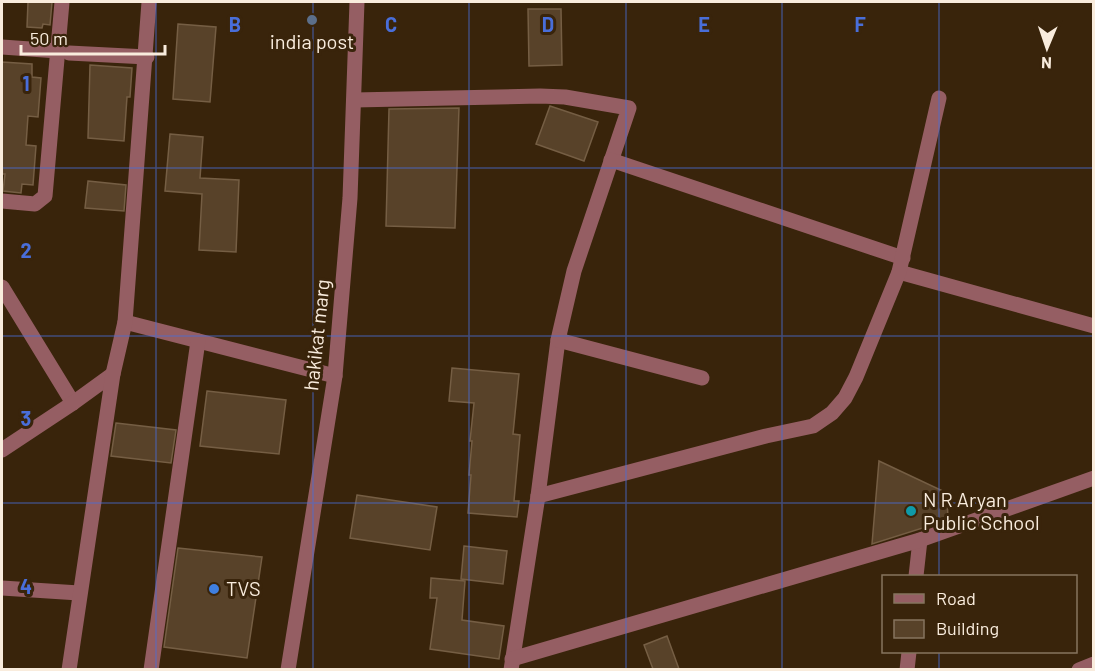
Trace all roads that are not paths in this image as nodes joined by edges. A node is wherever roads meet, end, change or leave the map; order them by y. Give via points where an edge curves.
1 (63, 2) edge
2 (150, 2) edge
3 (357, 2) edge
4 (2, 48) edge
5 (63, 52) junction
6 (147, 57) junction
7 (939, 98) dead end
8 (354, 100) junction
9 (611, 160) junction
10 (2, 201) edge
11 (901, 265) junction
12 (2, 287) edge
13 (125, 322) junction
14 (1094, 326) edge
15 (558, 339) junction
16 (198, 341) junction
17 (113, 374) junction
18 (335, 376) junction
19 (702, 378) dead end
20 (73, 403) junction
21 (3, 447) edge
22 (1094, 478) edge
23 (538, 496) junction
24 (920, 540) junction
25 (916, 575) edge
26 (2, 588) edge
27 (79, 594) junction
28 (909, 653) edge
29 (511, 664) edge
30 (1094, 664) edge
31 (69, 669) edge
32 (151, 669) edge
33 (288, 669) edge
34 (907, 669) edge
35 (1079, 669) edge

1 - 5 street
2 - 6 street
3 - 8 street, hakikat marg
4 - 5 street
5 - 6 street
5 - 10 street via 45,196 35,204
6 - 13 street
7 - 11 street
8 - 9 street via 540,96 629,108
8 - 18 street, hakikat marg
9 - 11 street
9 - 15 street via 574,271
11 - 14 street
11 - 23 street via 845,398 813,426
12 - 20 street
13 - 16 street
13 - 17 street
15 - 19 street
15 - 23 street
16 - 18 street
16 - 32 street
17 - 20 street
17 - 27 street
18 - 33 street, hakikat marg
20 - 21 street
22 - 24 street
23 - 29 street
24 - 25 street
24 - 29 street
26 - 27 street
27 - 31 street
28 - 34 street
30 - 35 street

